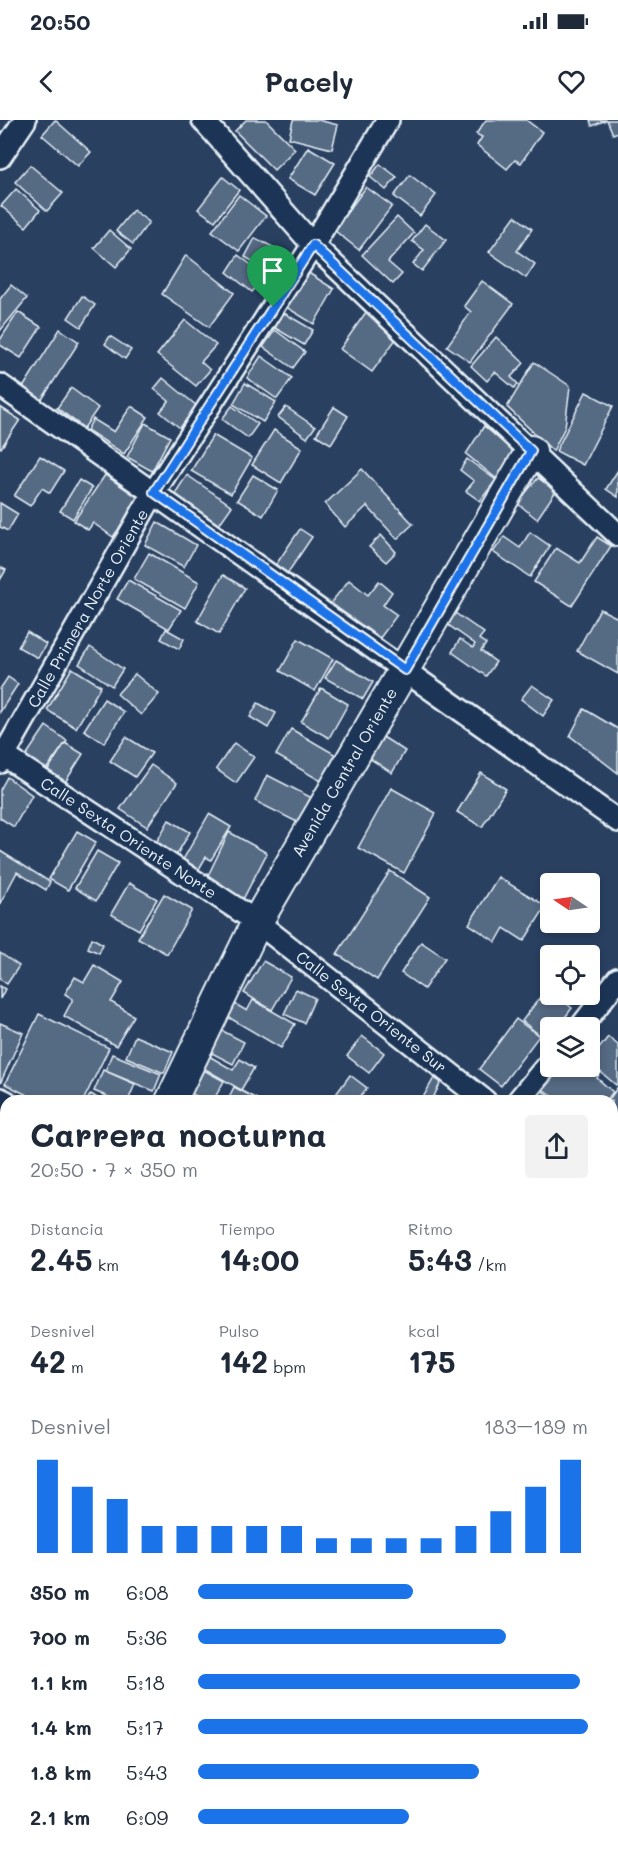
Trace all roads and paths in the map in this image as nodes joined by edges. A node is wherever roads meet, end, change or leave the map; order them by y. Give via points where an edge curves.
1 (25, 120) edge
2 (203, 120) edge
3 (388, 120) edge
4 (0, 157) edge
5 (313, 245) junction
6 (0, 385) edge
7 (531, 451) junction
8 (154, 492) junction
9 (618, 535) edge
10 (405, 670) junction
11 (1, 757) edge
12 (618, 821) edge
13 (257, 922) junction
14 (618, 979) edge
15 (589, 1017) edge
16 (540, 1074) edge
17 (174, 1095) edge
18 (477, 1095) edge
19 (523, 1095) edge

1 - 4 street
2 - 5 street
3 - 5 street, Calle Primera Norte Oriente
5 - 7 street
5 - 8 street, Calle Primera Norte Oriente
6 - 8 street
7 - 9 street
7 - 10 street, Avenida Central Oriente
8 - 10 street
8 - 11 street, Calle Primera Norte Oriente
10 - 12 street
10 - 13 street, Avenida Central Oriente
11 - 13 street, Calle Sexta Oriente Norte
13 - 17 street, Avenida Central Oriente
13 - 18 street, Calle Sexta Oriente Sur
14 - 15 street
16 - 19 street

